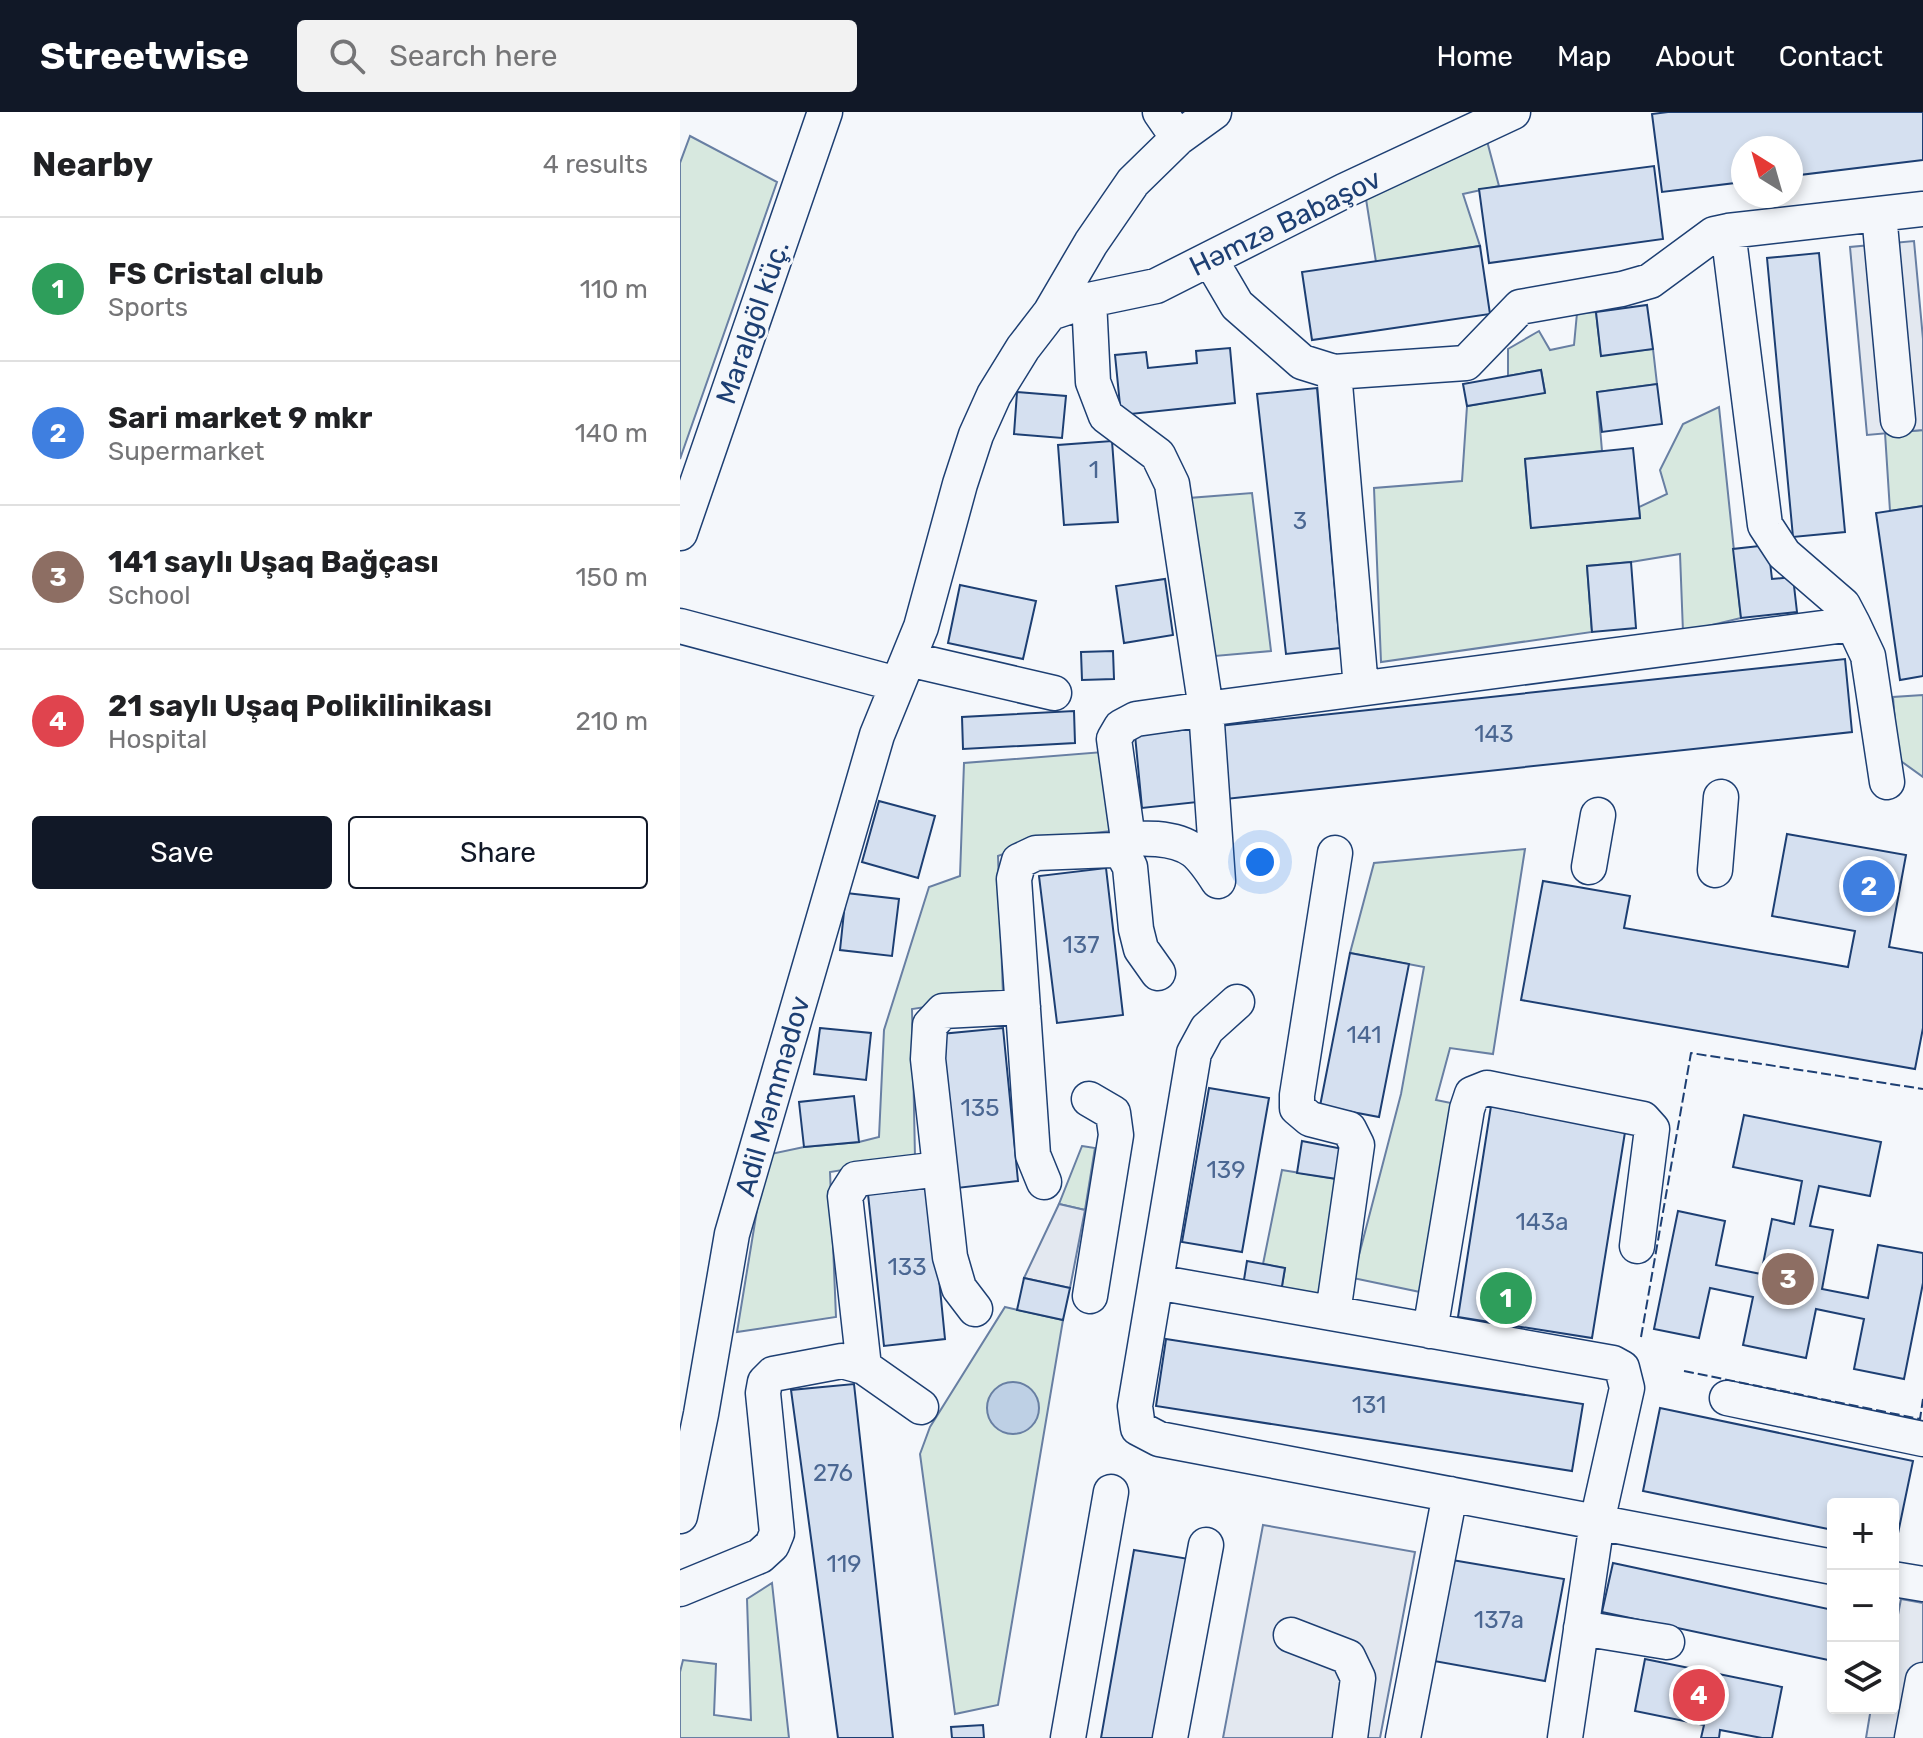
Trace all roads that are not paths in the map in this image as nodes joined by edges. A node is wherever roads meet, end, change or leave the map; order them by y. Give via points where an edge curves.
1 (1214, 112) edge
2 (1513, 112) edge
3 (816, 118) edge
4 (1169, 125) edge
5 (1923, 209) edge
6 (1879, 214) junction
7 (1728, 231) junction
8 (1210, 259) junction
9 (1089, 300) junction
10 (1050, 313) junction
11 (1334, 372) junction
12 (1898, 420) dead end
13 (680, 533) edge
14 (1853, 624) junction
15 (680, 626) edge
16 (902, 671) junction
17 (1361, 688) junction
18 (1054, 693) dead end
19 (1206, 709) junction
20 (1887, 782) dead end
21 (1721, 797) dead end
22 (1598, 815) dead end
23 (1335, 853) dead end
24 (1589, 867) dead end
25 (1715, 870) dead end
26 (1158, 973) dead end
27 (1237, 1002) dead end
28 (1023, 1007) junction
29 (1089, 1099) dead end
30 (940, 1169) junction
31 (1044, 1182) dead end
32 (1637, 1246) dead end
33 (1156, 1282) junction
34 (1090, 1296) dead end
35 (975, 1309) dead end
36 (1333, 1313) junction
37 (1430, 1331) junction
38 (864, 1367) junction
39 (1727, 1398) dead end
40 (921, 1407) dead end
41 (1923, 1439) edge
42 (1111, 1492) dead end
43 (1450, 1494) junction
44 (680, 1516) edge
45 (1597, 1522) junction
46 (1206, 1545) dead end
47 (1827, 1566) edge
48 (1899, 1580) edge
49 (1923, 1584) edge
50 (680, 1589) edge
51 (1581, 1628) junction
52 (1291, 1635) dead end
53 (1667, 1642) dead end
54 (1923, 1680) edge
55 (1068, 1738) edge
56 (1170, 1738) edge
57 (1350, 1738) edge
58 (1403, 1738) edge
59 (1565, 1738) edge
60 (1912, 1738) edge

1 - 4 street
2 - 8 street, Həmzə Babaşov
3 - 13 street, Maralgöl küç.
4 - 10 street
5 - 6 street
6 - 7 street
6 - 12 street
7 - 11 street via 1714,234 1650,281 1520,307 1466,363
7 - 14 street via 1765,525 1784,554 1843,605
8 - 9 street, Həmzə Babaşov via 1156,286
8 - 11 street via 1237,305 1302,362
9 - 10 street, Həmzə Babaşov
9 - 19 street via 1093,382 1106,416 1158,455 1172,484
10 - 16 street via 994,395 976,435 921,627
11 - 17 street
14 - 17 street
14 - 20 street via 1868,656
15 - 16 street
16 - 18 street
16 - 44 street, Adil Məmmədov via 877,735 732,1234
17 - 19 street
19 - 19 street via 1136,719 1121,727 1114,739 1127,832 1136,839 1180,841 1203,858 1218,881
21 - 25 street
22 - 24 street
23 - 36 street via 1297,1095 1297,1108 1310,1119 1349,1129 1357,1145
26 - 28 street via 1141,949 1130,867 1123,854 1036,853 1019,861 1014,879
27 - 33 street via 1207,1029 1194,1053
28 - 30 street via 943,1011 930,1025 928,1059
28 - 31 street via 1033,1155
29 - 34 street via 1113,1113 1116,1135
30 - 35 street via 950,1257 959,1288
30 - 38 street via 856,1179 845,1196
32 - 37 street via 1652,1129 1643,1119 1487,1088 1472,1094
33 - 36 street
33 - 43 street via 1135,1406 1138,1428 1159,1439
36 - 37 street
37 - 45 street via 1622,1368 1627,1388
38 - 40 street
38 - 50 street via 842,1361 773,1374 765,1382 777,1533 760,1556
39 - 41 street
42 - 55 street
43 - 45 street
43 - 58 street
45 - 47 street
45 - 51 street
46 - 56 street
48 - 49 street
51 - 53 street
51 - 59 street
52 - 57 street via 1348,1657 1358,1678
54 - 60 street

